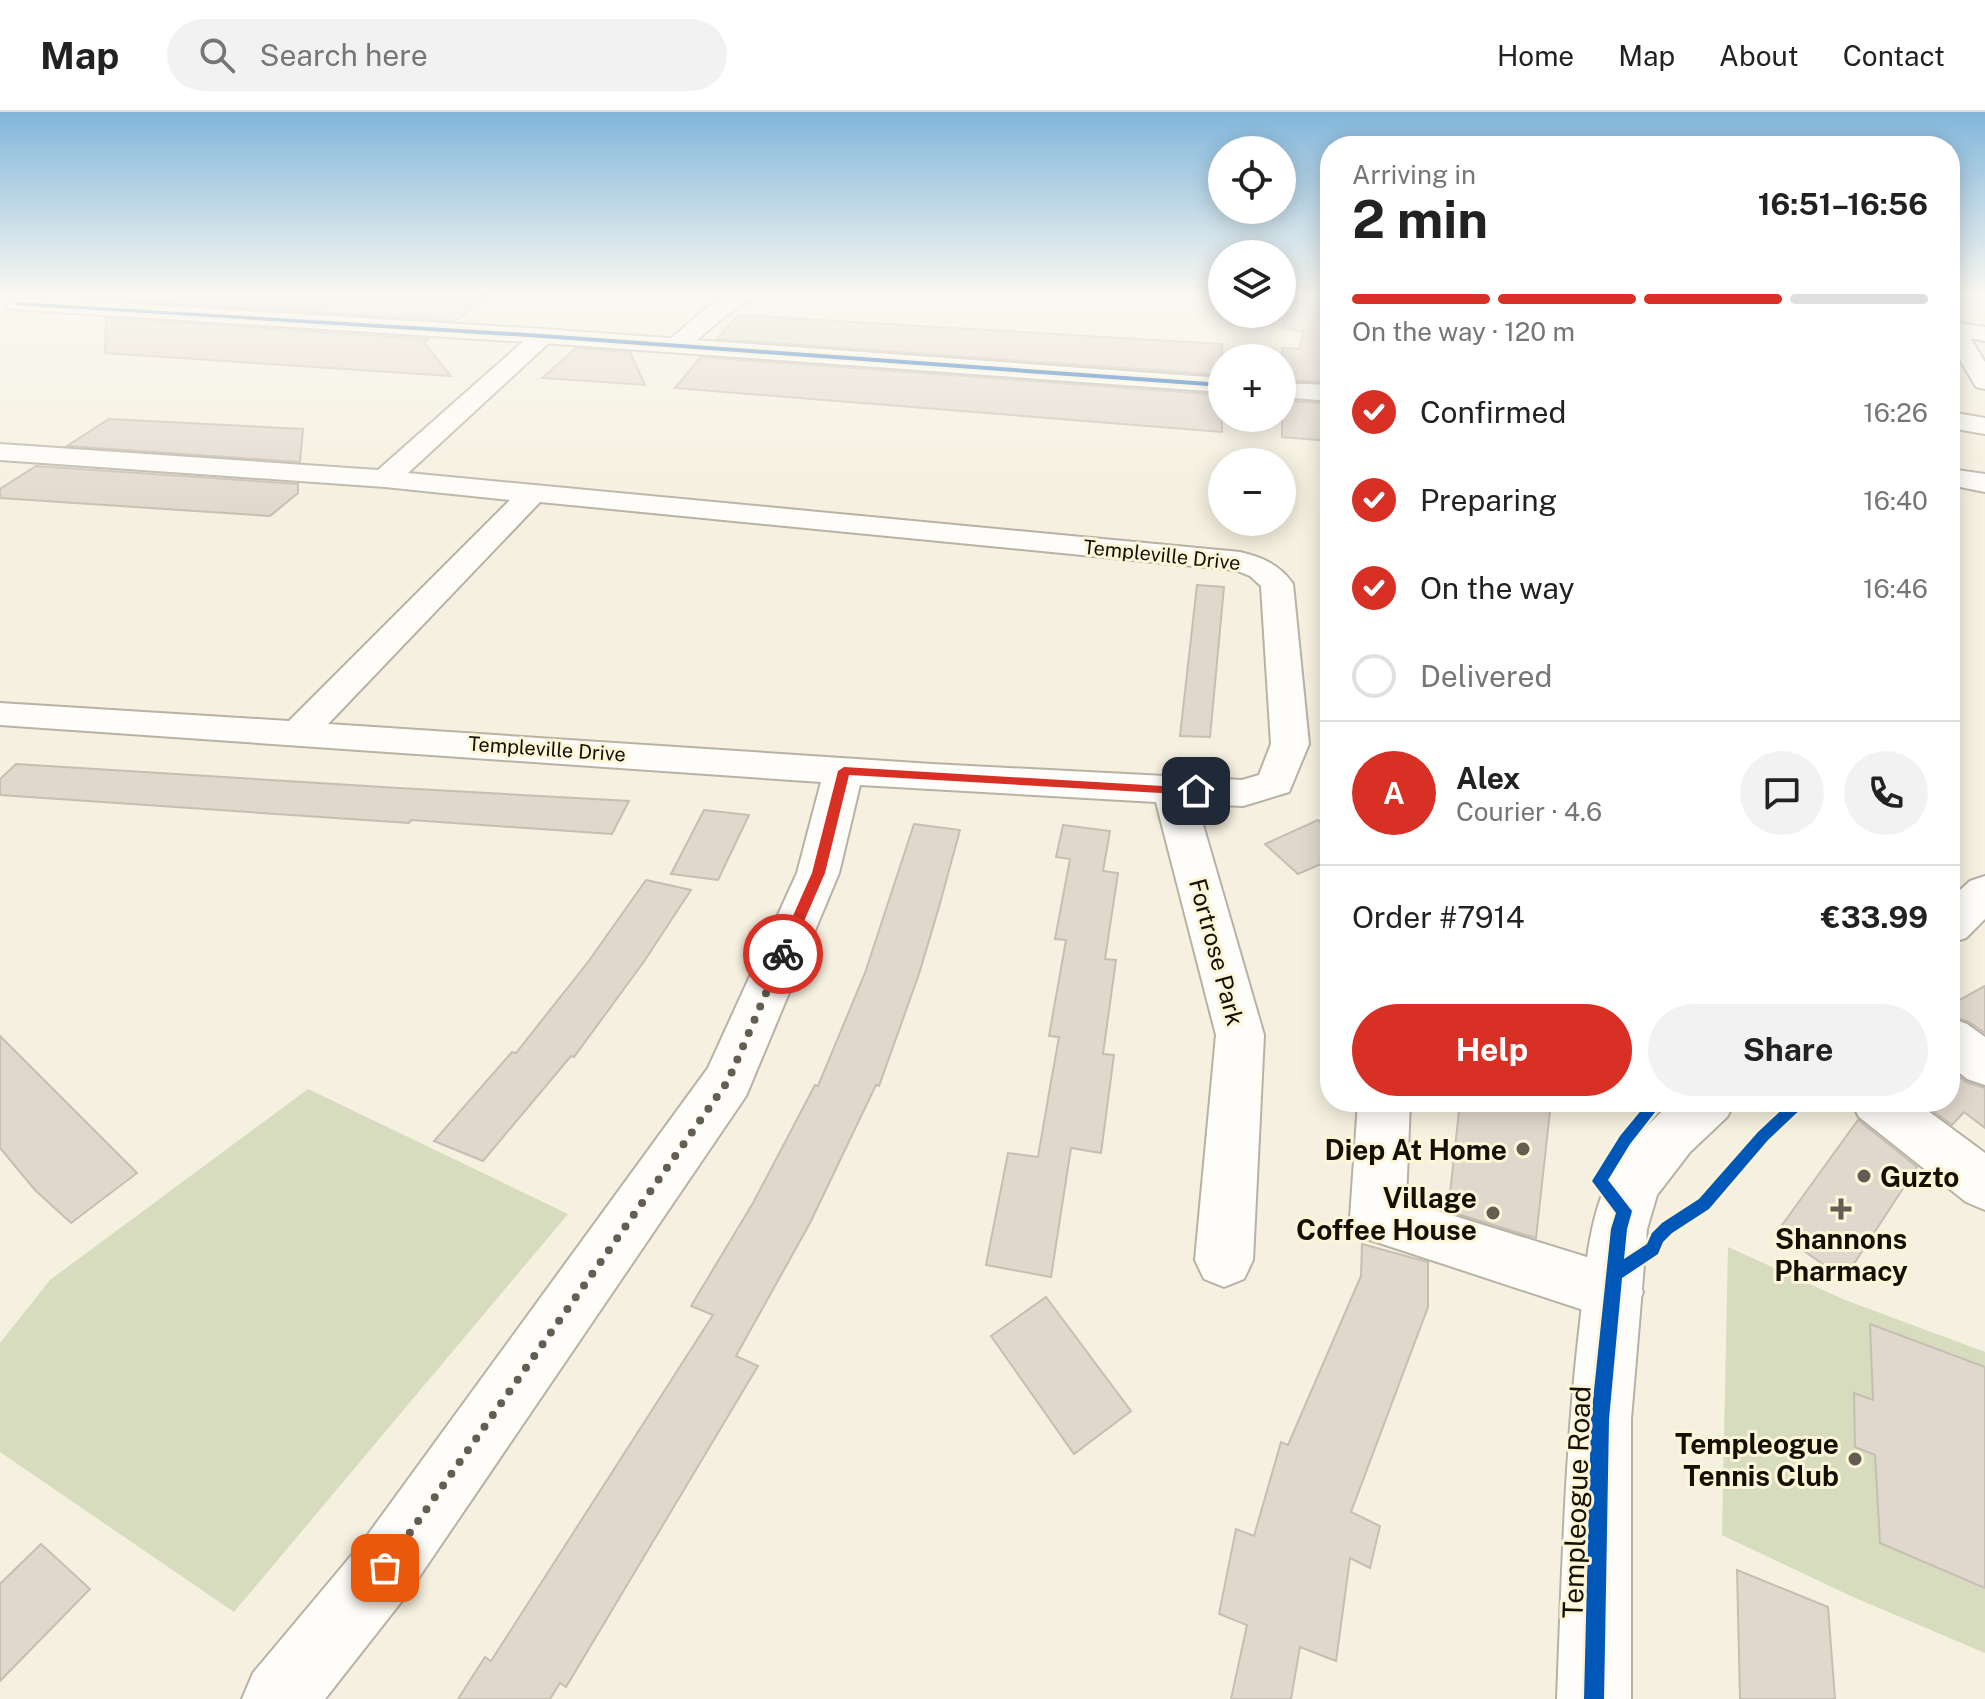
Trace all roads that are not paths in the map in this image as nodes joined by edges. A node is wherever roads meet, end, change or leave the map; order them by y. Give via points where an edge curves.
1 (509, 367) edge
2 (978, 367) edge
3 (1208, 384) edge
4 (1296, 391) edge
5 (1320, 392) edge
6 (1960, 422) edge
7 (1985, 426) edge
8 (0, 452) edge
9 (385, 479) junction
10 (1960, 479) edge
11 (1985, 483) edge
12 (534, 492) junction
13 (0, 714) edge
14 (300, 731) junction
15 (844, 771) junction
16 (1173, 790) junction
17 (1985, 892) edge
18 (1960, 916) edge
19 (1960, 1045) edge
20 (1985, 1064) edge
21 (1383, 1112) edge
22 (1698, 1112) edge
23 (1890, 1112) edge
24 (1985, 1185) edge
25 (1224, 1260) dead end
26 (1614, 1292) junction
27 (279, 1699) edge
28 (1594, 1699) edge

1 - 9 street
2 - 3 street
4 - 5 street
6 - 7 street
8 - 9 street, Templeville Drive
9 - 12 street, Templeville Drive
10 - 11 street
12 - 14 street
12 - 16 street, Templeville Drive via 1225,560 1261,569 1277,584 1290,744 1275,783 1243,793
13 - 14 street, Templeville Drive
14 - 15 street, Templeville Drive
15 - 16 street, Templeville Drive
15 - 27 street via 818,873 728,1081 385,1568
16 - 25 street, Fortrose Park via 1240,1035
17 - 18 street
19 - 20 street
21 - 26 street via 1378,1218
22 - 26 street, Templeogue Road via 1671,1136 1631,1190 1619,1229
23 - 24 street
26 - 28 street, Templeogue Road via 1600,1419

